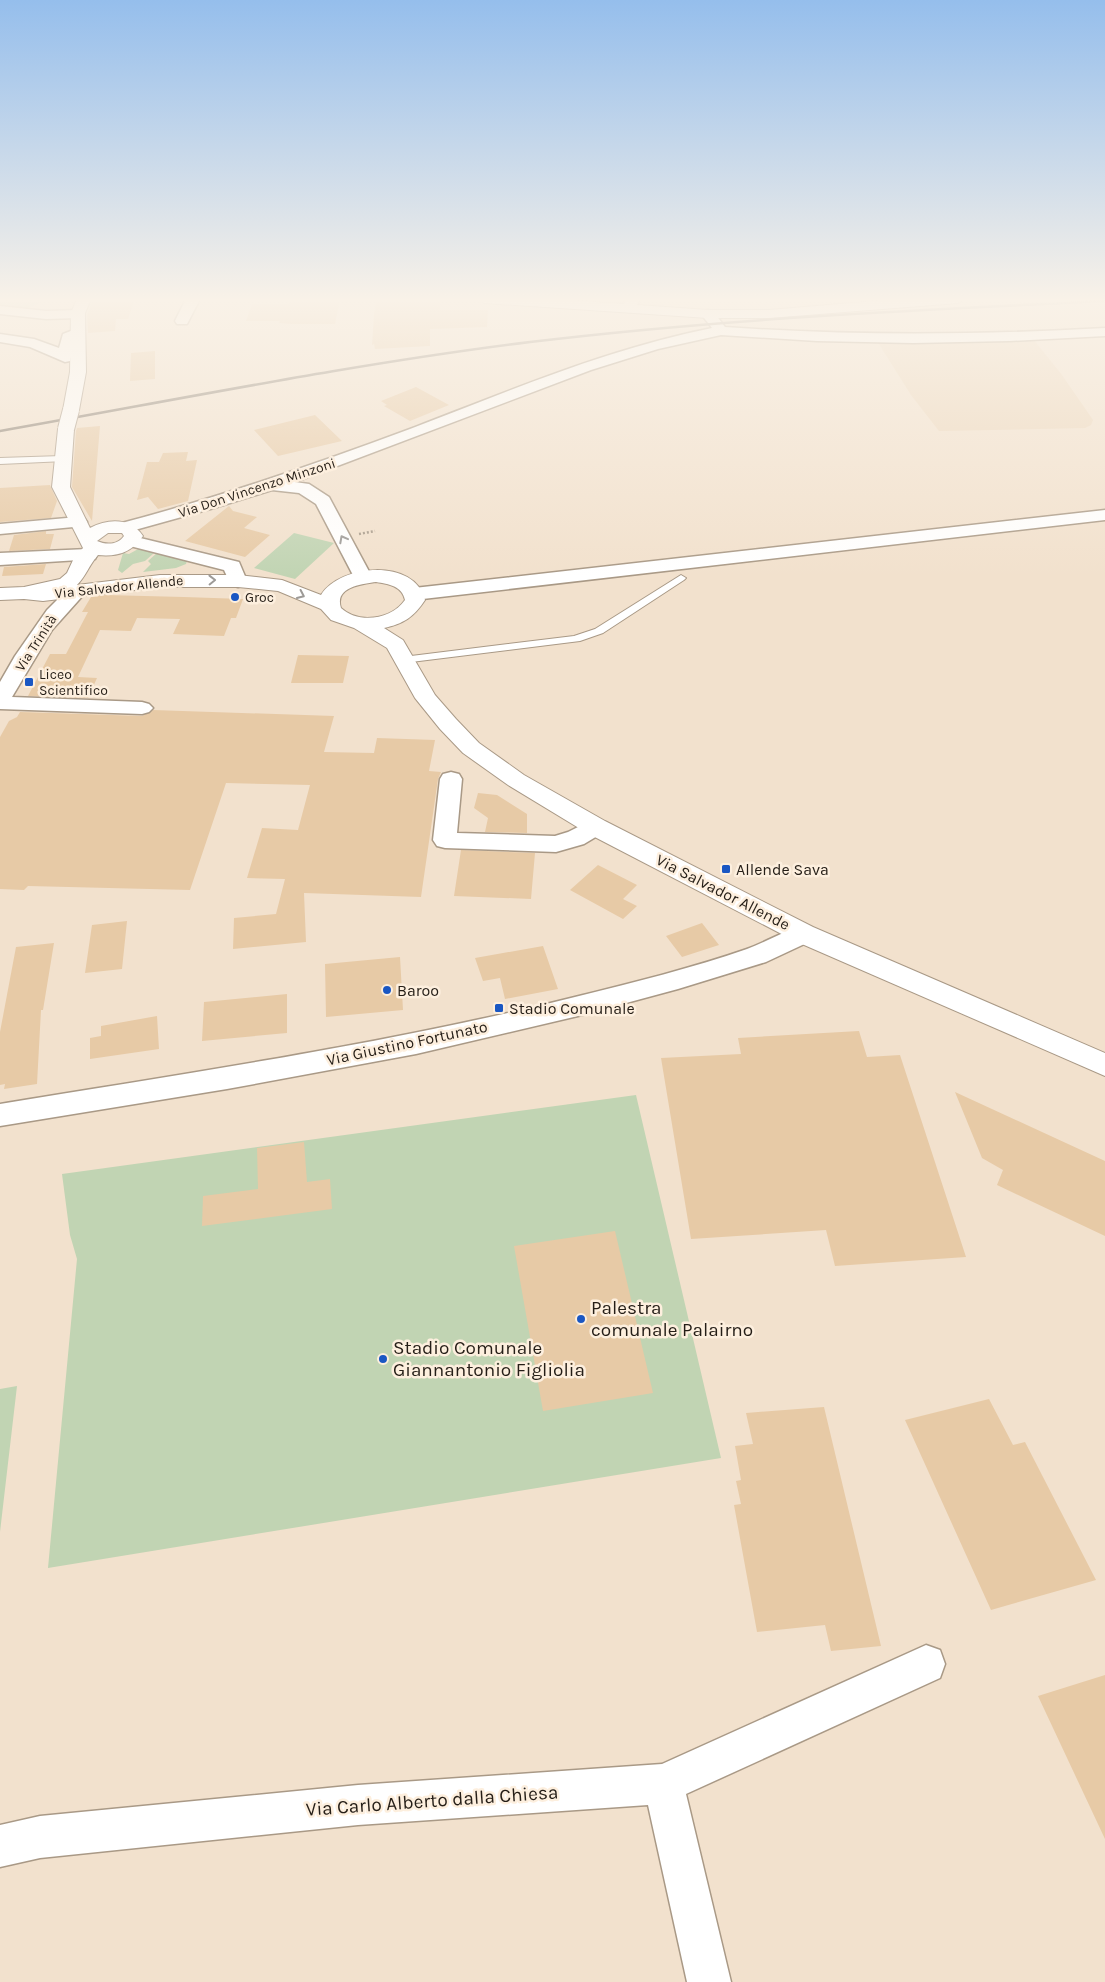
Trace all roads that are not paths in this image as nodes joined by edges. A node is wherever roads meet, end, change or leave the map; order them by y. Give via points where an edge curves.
1 (71, 391) edge
2 (521, 391) edge
3 (359, 454) junction
4 (62, 459) junction
5 (0, 461) edge
6 (272, 485) junction
7 (323, 501) junction
8 (1105, 515) edge
9 (78, 522) junction
10 (104, 528) junction
11 (0, 529) edge
12 (130, 534) junction
13 (88, 551) junction
14 (0, 559) edge
15 (363, 578) junction
16 (681, 578) dead end
17 (238, 581) junction
18 (129, 584) junction
19 (76, 592) junction
20 (24, 593) junction
21 (0, 594) edge
22 (414, 594) junction
23 (329, 605) junction
24 (406, 613) junction
25 (360, 623) junction
26 (399, 652) junction
27 (0, 701) edge
28 (142, 708) dead end
29 (451, 779) dead end
30 (596, 827) junction
31 (804, 934) junction
32 (1105, 1065) edge
33 (0, 1115) edge
34 (926, 1664) dead end
35 (664, 1784) junction
36 (0, 1846) edge
37 (709, 1982) edge

1 - 4 street, bridge
2 - 3 street, Via Don Vincenzo Minzoni
3 - 6 street, Via Don Vincenzo Minzoni
3 - 7 street, Via Don Vincenzo Minzoni via 327,481
4 - 5 lane
4 - 9 street via 61,487
6 - 7 street via 303,488
6 - 12 street, Via Don Vincenzo Minzoni via 154,520
15 -> 7 street
8 - 22 street
9 - 10 street
9 - 11 street
9 - 13 street
10 - 12 street
10 - 13 street via 95,532
12 - 13 street via 115,549
12 - 17 street via 232,566
13 - 14 street
13 - 18 street via 82,568 103,580
13 - 20 street via 76,575 67,584
15 - 22 street via 401,581
15 - 23 street via 333,591
16 - 26 lane via 599,631 576,639
18 -> 17 street, Via Salvador Allende
17 -> 23 street, Via Salvador Allende via 282,586
18 - 19 street, Via Salvador Allende
19 - 20 street, Via Salvador Allende
19 - 27 street, Via Trinità via 66,599 47,624
20 - 21 street
22 - 24 street via 415,600
23 - 25 street, Via Salvador Allende via 339,617
24 - 25 street via 385,622
24 - 26 street
25 - 26 street, Via Salvador Allende
26 - 30 street, Via Salvador Allende via 426,698 471,748 516,780
27 - 28 street
29 - 30 street via 445,840 556,844
30 - 31 street, Via Salvador Allende
31 - 32 street, Via Salvador Allende
31 - 33 street, Via Giustino Fortunato via 757,955 678,979 416,1044
34 - 35 street
35 - 36 street, Via Carlo Alberto dalla Chiesa via 358,1805 59,1835
35 - 37 street

